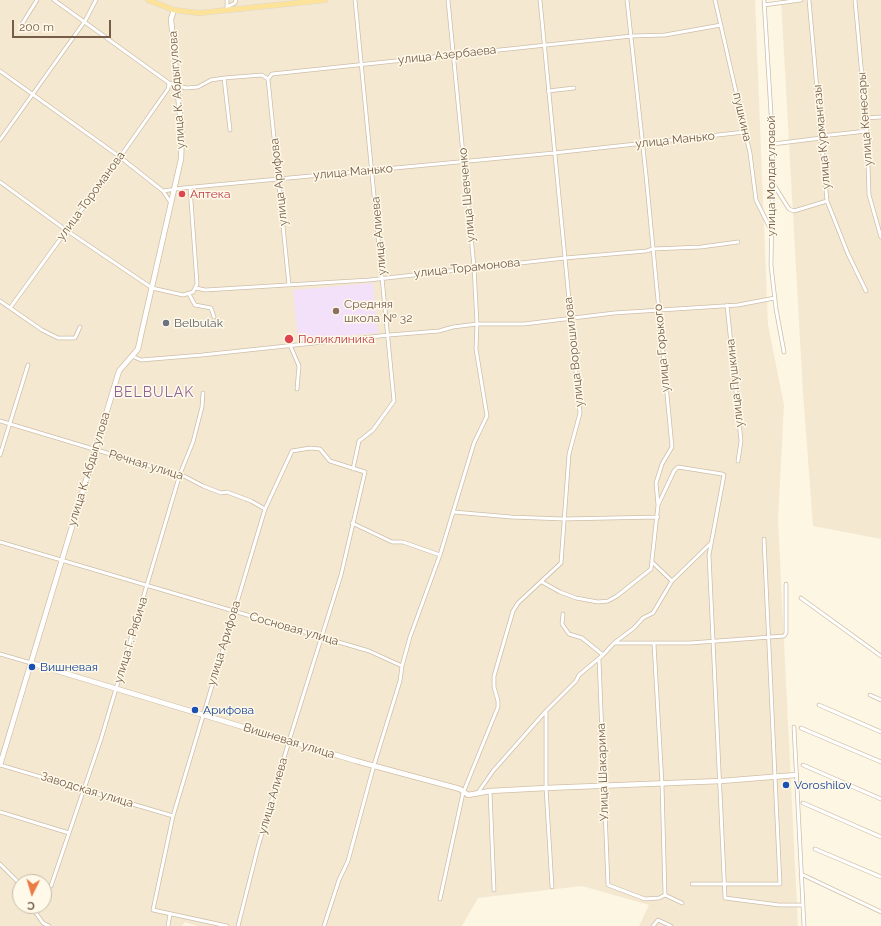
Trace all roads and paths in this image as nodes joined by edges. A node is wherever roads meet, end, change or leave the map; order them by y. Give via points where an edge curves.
1 (36, 0) edge
2 (54, 0) edge
3 (96, 0) edge
4 (148, 0) edge
5 (227, 0) edge
6 (236, 0) edge
7 (325, 0) edge
8 (355, 0) edge
9 (448, 0) edge
10 (540, 0) edge
11 (626, 0) edge
12 (715, 0) edge
13 (764, 0) edge
14 (801, 0) edge
15 (809, 0) edge
16 (855, 0) edge
17 (764, 5) junction
18 (226, 9) junction
19 (174, 10) junction
20 (85, 21) junction
21 (22, 24) dead end
22 (721, 25) junction
23 (632, 36) junction
24 (544, 46) junction
25 (453, 54) junction
26 (362, 64) junction
27 (0, 71) edge
28 (224, 78) junction
29 (268, 79) junction
30 (169, 83) junction
31 (177, 86) junction
32 (574, 88) dead end
33 (548, 91) junction
34 (33, 94) junction
35 (881, 117) edge
36 (866, 118) junction
37 (230, 130) dead end
38 (867, 130) junction
39 (745, 132) junction
40 (821, 137) junction
41 (0, 140) edge
42 (642, 144) junction
43 (773, 144) junction
44 (554, 153) junction
45 (120, 157) junction
46 (464, 161) junction
47 (372, 170) junction
48 (278, 178) junction
49 (0, 182) edge
50 (772, 182) junction
51 (190, 187) junction
52 (175, 189) junction
53 (163, 191) junction
54 (827, 201) junction
55 (171, 203) junction
56 (66, 230) junction
57 (771, 231) junction
58 (881, 236) edge
59 (738, 242) dead end
60 (653, 249) junction
61 (565, 258) junction
62 (474, 267) junction
63 (383, 278) junction
64 (289, 285) junction
65 (152, 288) junction
66 (196, 288) junction
67 (866, 291) dead end
68 (189, 294) junction
69 (775, 298) junction
70 (0, 301) edge
71 (727, 305) junction
72 (10, 308) junction
73 (659, 311) junction
74 (214, 317) dead end
75 (570, 320) junction
76 (477, 324) junction
77 (80, 327) dead end
78 (141, 335) junction
79 (389, 335) junction
80 (147, 336) dead end
81 (290, 345) junction
82 (784, 352) dead end
83 (132, 356) junction
84 (28, 365) dead end
85 (297, 389) dead end
86 (203, 393) dead end
87 (0, 421) edge
88 (10, 424) junction
89 (95, 449) junction
90 (0, 456) edge
91 (738, 461) dead end
92 (353, 469) junction
93 (180, 474) junction
94 (658, 505) junction
95 (264, 509) junction
96 (454, 512) junction
97 (658, 517) junction
98 (564, 519) junction
99 (352, 523) junction
100 (764, 539) dead end
101 (0, 542) edge
102 (711, 543) junction
103 (440, 555) junction
104 (62, 561) junction
105 (652, 562) junction
106 (672, 581) junction
107 (542, 582) junction
108 (786, 584) dead end
109 (148, 586) junction
110 (801, 598) dead end
111 (234, 612) junction
112 (563, 614) dead end
113 (769, 636) junction
114 (320, 637) junction
115 (712, 640) junction
116 (614, 643) junction
117 (654, 644) junction
118 (0, 654) edge
119 (603, 655) junction
120 (881, 656) edge
121 (599, 659) junction
122 (31, 663) junction
123 (402, 666) junction
124 (117, 689) junction
125 (870, 695) dead end
126 (881, 700) edge
127 (819, 705) dead end
128 (546, 711) junction
129 (203, 714) junction
130 (794, 727) dead end
131 (801, 728) dead end
132 (881, 732) edge
133 (289, 741) junction
134 (881, 762) edge
135 (0, 765) edge
136 (374, 765) junction
137 (803, 765) dead end
138 (796, 776) junction
139 (775, 777) junction
140 (721, 781) junction
141 (662, 784) junction
142 (603, 786) junction
143 (546, 788) junction
144 (85, 790) junction
145 (490, 791) junction
146 (463, 793) junction
147 (477, 794) junction
148 (881, 799) edge
149 (803, 803) dead end
150 (0, 812) edge
151 (173, 816) junction
152 (69, 833) junction
153 (881, 837) edge
154 (815, 849) dead end
155 (0, 864) edge
156 (801, 874) junction
157 (12, 876) edge
158 (881, 877) edge
159 (52, 883) edge
160 (692, 884) dead end
161 (725, 885) junction
162 (552, 887) dead end
163 (494, 890) dead end
164 (665, 895) junction
165 (440, 899) dead end
166 (682, 903) dead end
167 (802, 904) junction
168 (881, 912) edge
169 (36, 914) edge
170 (170, 914) junction
171 (49, 926) edge
172 (168, 926) edge
173 (226, 926) edge
174 (238, 926) edge
175 (324, 926) edge
176 (653, 926) edge
177 (671, 926) edge
178 (804, 926) edge

1 - 21 street
2 - 20 street, улица Азербаева
3 - 20 street
4 - 19 main road
5 - 18 street
6 - 18 street
7 - 18 main road
8 - 26 street, улица Алиева
9 - 25 street, улица Шевченко
10 - 24 street, улица Ворошилова
11 - 23 street, улица Горького
12 - 22 street, пушкина
13 - 17 street, улица Молдагуловой
14 - 17 street
15 - 40 street, улица Курмангазы via 820,102
16 - 36 street, улица Кенесары
17 - 43 street, улица Молдагуловой
18 - 19 main road via 199,13
19 - 31 street, улица К. Абдыгулова via 171,20
20 - 30 street, улица Азербаева
20 - 34 street
22 - 23 street, улица Азербаева via 665,35
22 - 39 street, пушкина
23 - 24 street, улица Азербаева
23 - 42 street, улица Горького
24 - 25 street, улица Азербаева
24 - 33 street, улица Ворошилова
25 - 26 street, улица Азербаева
25 - 46 street, улица Шевченко
26 - 29 street, улица Азербаева via 272,74
26 - 47 street, улица Алиева
27 - 34 street
28 - 29 street, улица Азербаева via 262,75
28 - 31 street, улица Азербаева via 211,80 198,87
28 - 37 street
29 - 48 street, улица Арифова
30 - 31 street, улица Азербаева
30 - 45 street, улица Тороманова via 168,89
31 - 52 street, улица К. Абдыгулова via 182,159
32 - 33 street
33 - 44 street, улица Ворошилова
34 - 41 street
34 - 45 street
35 - 36 street
36 - 38 street, улица Кенесары
38 - 40 street
38 - 58 street, улица Кенесары via 869,195
39 - 42 street, улица Манько
39 - 57 street, пушкина via 756,200
40 - 43 street
40 - 54 street, улица Курмангазы
42 - 44 street, улица Манько
42 - 60 street, улица Горького
43 - 50 street, улица Молдагуловой
44 - 46 street, улица Манько
44 - 61 street, улица Ворошилова
45 - 53 street
45 - 56 street, улица Тороманова
46 - 47 street, улица Манько
46 - 62 street, улица Шевченко
47 - 48 street, улица Манько
47 - 63 street, улица Алиева
48 - 51 street, улица Манько
48 - 64 street, улица Арифова
49 - 56 street
50 - 54 street via 789,209 794,211
50 - 57 street, улица Молдагуловой
51 - 52 street, улица Манько
51 - 66 street
52 - 53 street, улица Манько
52 - 55 street, улица К. Абдыгулова
53 - 55 street
54 - 67 street, улица Курмангазы
55 - 65 street, улица К. Абдыгулова
56 - 65 street
56 - 72 street, улица Тороманова
57 - 69 street, улица Молдагуловой via 771,265
59 - 60 street, улица Торамонова
60 - 61 street, улица Торамонова via 646,252
60 - 73 street, улица Горького
61 - 62 street, улица Торамонова
61 - 75 street, улица Ворошилова
62 - 63 street, улица Торамонова
62 - 76 street, улица Шевченко
63 - 64 street, улица Торамонова
63 - 79 street, улица Алиева
64 - 66 street, улица Торамонова via 205,290
65 - 68 street
65 - 78 street, улица К. Абдыгулова
66 - 68 street
68 - 74 street via 195,305 211,308
69 - 71 street
69 - 82 street, улица Молдагуловой
70 - 72 street
71 - 73 street
71 - 91 street, улица Пушкина via 741,441
72 - 77 street via 58,338 75,338
73 - 75 street via 614,313
73 - 94 street, улица Горького via 672,447 656,483
75 - 76 street via 508,325
75 - 98 street, улица Ворошилова via 580,413 569,454
76 - 79 street via 453,327 439,332
76 - 96 street, улица Шевченко via 476,349 487,416 474,443
78 - 80 street
78 - 83 street, улица К. Абдыгулова via 138,349
79 - 81 street
79 - 92 street, улица Алиева via 394,401 373,430 358,441
81 - 83 street via 173,358 141,360
81 - 85 street via 299,366
83 - 89 street, улица К. Абдыгулова via 119,371
84 - 88 street
86 - 93 street, улица Г. Рябича via 202,407 191,448
87 - 88 street, Речная улица
88 - 89 street, Речная улица
88 - 90 street
89 - 93 street, Речная улица
89 - 104 street, улица К. Абдыгулова
92 - 95 street, улица Арифова via 330,461 320,449 292,451
92 - 99 street, улица Алиева via 365,472
93 - 95 street, Речная улица via 221,493 227,492 251,501
93 - 109 street, улица Г. Рябича
94 - 97 street, улица Горького
94 - 102 street via 678,467 722,474 724,476
95 - 111 street, улица Арифова
96 - 98 street
96 - 103 street, улица Шевченко
97 - 98 street
97 - 105 street, улица Горького
98 - 107 street, улица Ворошилова via 561,563
99 - 103 street via 392,542 403,542
99 - 114 street, улица Алиева via 341,576
100 - 113 street
101 - 104 street, Сосновая улица
102 - 106 street
102 - 115 street via 709,555
103 - 123 street, улица Шевченко
104 - 109 street, Сосновая улица
104 - 122 street, улица К. Абдыгулова
105 - 106 street
105 - 107 street, улица Горького via 651,569 608,601 576,598
106 - 116 street via 653,612
107 - 146 street, улица Ворошилова via 512,611 494,676 498,707
108 - 113 street via 786,633 784,636
109 - 111 street, Сосновая улица
109 - 124 street, улица Г. Рябича
110 - 120 street
111 - 114 street, Сосновая улица
111 - 129 street, улица Арифова
112 - 119 street via 562,624 569,634 582,638
113 - 115 street
113 - 139 street
114 - 123 street, Сосновая улица via 369,650
114 - 133 street, улица Алиева
115 - 117 street
115 - 140 street
116 - 117 street
116 - 119 street
117 - 141 street
118 - 122 street, Вишневая улица
119 - 121 street
121 - 128 street via 579,675
121 - 142 street, Улица Шакарима
122 - 124 street, Вишневая улица
122 - 135 street, улица К. Абдыгулова
123 - 136 street, улица Шевченко via 400,681
124 - 129 street, Вишневая улица
124 - 144 street, улица Г. Рябича
125 - 126 street
127 - 132 street
128 - 143 street
128 - 147 street via 493,771
129 - 133 street, Вишневая улица
129 - 151 street, улица Арифова
130 - 138 street
131 - 134 street
133 - 136 street, Вишневая улица
133 - 174 street, улица Алиева
135 - 144 street, Заводская улица
136 - 146 street, Вишневая улица via 460,789
136 - 175 street, улица Шевченко via 348,861
137 - 148 street
138 - 139 street
138 - 156 street
139 - 140 street
139 - 161 street via 780,884
140 - 141 street
140 - 161 street
141 - 142 street
141 - 164 street
142 - 143 street
142 - 164 street, Улица Шакарима via 608,885 645,899
143 - 145 street
143 - 162 street
144 - 151 street, Заводская улица
144 - 152 street, улица Г. Рябича
145 - 147 street
145 - 163 street
146 - 147 street
146 - 165 street, улица Ворошилова
149 - 153 street
150 - 152 street
151 - 170 street, улица Арифова via 153,910
152 - 159 street, улица Г. Рябича
154 - 158 street
155 - 157 street
156 - 167 street
156 - 168 street
160 - 161 street
161 - 167 street via 725,898 779,905
164 - 166 street
167 - 178 street
169 - 171 street
170 - 172 street
170 - 173 street
176 - 177 street via 658,920

